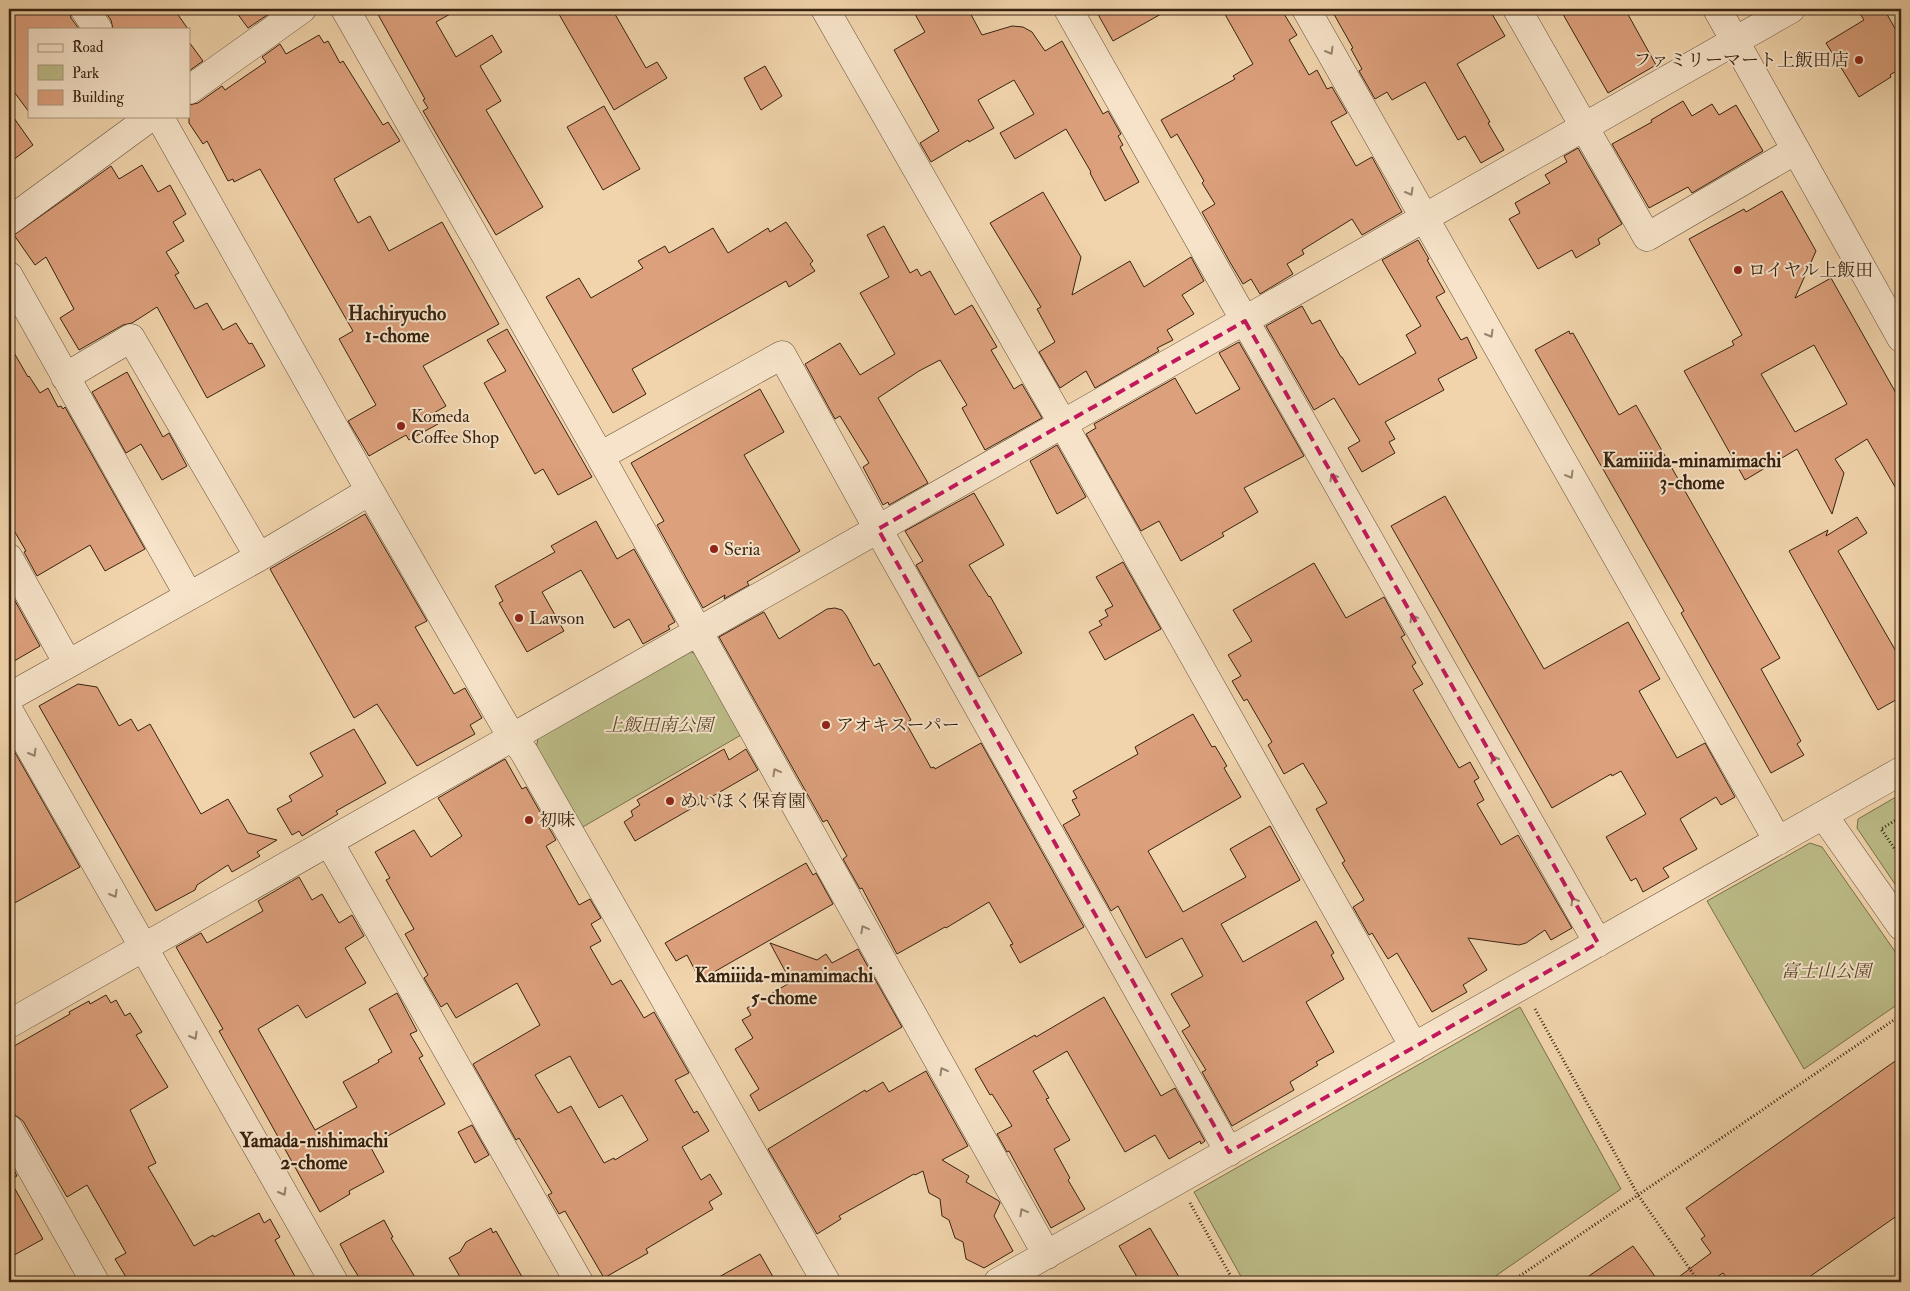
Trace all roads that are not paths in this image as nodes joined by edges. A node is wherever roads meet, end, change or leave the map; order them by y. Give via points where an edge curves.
1 (84, 9) edge
2 (302, 9) edge
3 (344, 9) edge
4 (825, 9) edge
5 (1068, 9) edge
6 (1306, 9) edge
7 (1517, 9) edge
8 (1717, 9) edge
9 (1791, 9) edge
10 (97, 28) edge
11 (1735, 41) junction
12 (190, 89) edge
13 (149, 118) edge
14 (159, 118) edge
15 (1584, 127) junction
16 (1796, 150) junction
17 (1424, 218) junction
18 (9, 221) edge
19 (9, 276) edge
20 (1245, 321) junction
21 (1901, 338) edge
22 (65, 377) junction
23 (1063, 424) junction
24 (600, 456) junction
25 (370, 491) junction
26 (878, 529) junction
27 (259, 557) junction
28 (9, 558) edge
29 (189, 596) junction
30 (697, 632) junction
31 (68, 664) junction
32 (9, 697) edge
33 (9, 711) edge
34 (513, 738) junction
35 (1901, 771) edge
36 (1824, 816) junction
37 (1778, 841) junction
38 (329, 842) junction
39 (1901, 926) edge
40 (1598, 943) junction
41 (144, 947) junction
42 (9, 1024) edge
43 (1414, 1048) junction
44 (9, 1129) edge
45 (1229, 1152) junction
46 (1047, 1255) junction
47 (95, 1282) edge
48 (334, 1282) edge
49 (579, 1282) edge
50 (826, 1282) edge
51 (998, 1282) edge

1 - 10 street
2 - 12 street
3 - 24 street
4 - 23 street
5 - 20 street
6 -> 17 street
7 - 15 street
8 - 11 street
9 - 11 street
11 - 15 street
11 - 16 street
13 - 18 street
14 - 25 street
15 - 16 street via 1647,237
15 - 17 street
16 - 21 street
17 - 20 street
17 -> 37 street
19 - 22 street
20 - 23 street
40 -> 20 street
22 - 27 street via 131,338
22 - 29 street
23 - 26 street
23 - 43 street
24 - 26 street via 782,356
24 - 30 street
25 - 27 street
25 - 34 street
26 - 30 street
26 - 45 street
27 - 29 street
28 - 31 street
29 - 31 street
30 - 34 street
46 -> 30 street
31 - 32 street
33 -> 41 street
34 - 38 street
34 - 50 street via 524,752
35 - 36 street
36 - 37 street
36 - 39 street
37 - 40 street
38 - 41 street
38 - 49 street
40 - 43 street
41 - 42 street
41 -> 48 street
43 - 45 street
44 - 47 street
45 - 46 street
46 - 51 street

